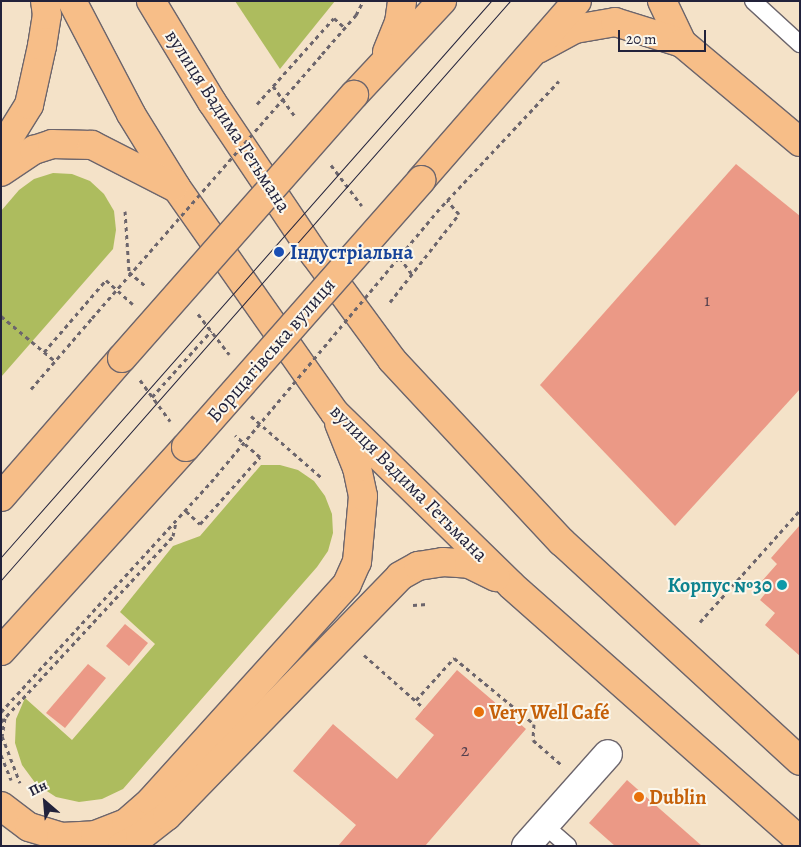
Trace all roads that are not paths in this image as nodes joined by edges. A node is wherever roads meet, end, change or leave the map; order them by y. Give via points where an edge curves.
1 (45, 1) edge
2 (72, 1) edge
3 (151, 1) edge
4 (402, 1) edge
5 (442, 1) edge
6 (576, 1) edge
7 (662, 1) edge
8 (753, 1) edge
9 (682, 43) junction
10 (800, 44) edge
11 (538, 49) junction
12 (382, 64) junction
13 (800, 142) edge
14 (1, 150) edge
15 (1, 172) edge
16 (176, 187) junction
17 (335, 413) junction
18 (4, 492) edge
19 (512, 585) junction
20 (1, 651) edge
21 (608, 754) dead end
22 (800, 762) edge
23 (10, 798) edge
24 (544, 825) junction
25 (800, 841) edge
26 (122, 846) edge
27 (526, 846) edge
28 (568, 846) edge

1 - 14 main road via 47,15 29,105
2 - 16 main road, вулиця Вадима Гетьмана via 131,114
3 - 22 main road, вулиця Вадима Гетьмана via 315,255 392,360 562,542
4 - 12 main road via 400,23
5 - 12 main road
6 - 11 main road, Борщагівська вулиця
7 - 9 main road
8 - 10 lane
9 - 11 main road via 615,22 575,29
9 - 13 main road
11 - 20 main road, Борщагівська вулиця, bridge
12 - 18 main road, bridge via 130,367
15 - 16 main road via 34,150 52,144 92,145
16 - 17 main road, вулиця Вадима Гетьмана
17 - 19 main road, вулиця Вадима Гетьмана
17 - 23 main road via 358,468 363,496 357,562 347,584 151,801 126,823 95,835 61,836 29,827
19 - 25 main road, вулиця Вадима Гетьмана
19 - 26 main road via 469,564 442,562 418,566 400,576 167,816 140,838
21 - 24 street
24 - 27 street
24 - 28 lane

